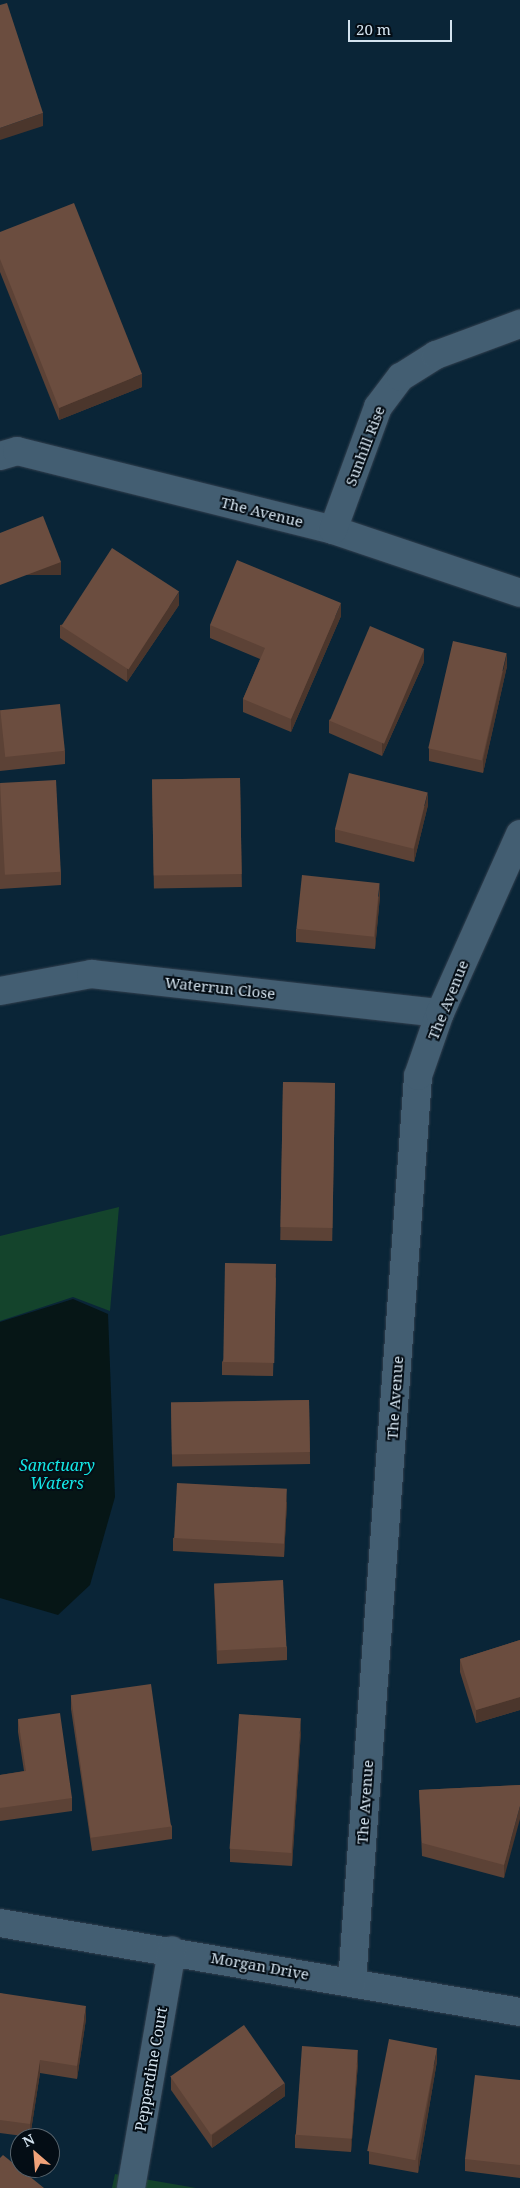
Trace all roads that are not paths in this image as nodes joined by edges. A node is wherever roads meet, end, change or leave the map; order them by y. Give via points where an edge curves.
1 (520, 324) edge
2 (0, 456) edge
3 (333, 530) junction
4 (520, 593) edge
5 (520, 834) edge
6 (0, 991) edge
7 (440, 1013) junction
8 (0, 1923) edge
9 (172, 1951) junction
10 (352, 1982) junction
11 (520, 2012) edge
12 (131, 2188) edge

1 - 3 street, Sunhill Rise via 436,355 401,377 378,407
2 - 3 street, The Avenue via 17,451
3 - 4 street, The Avenue
5 - 7 street, The Avenue
6 - 7 street, Waterrun Close via 91,974
7 - 10 street, The Avenue via 418,1076
8 - 9 street, Morgan Drive
9 - 10 street, Morgan Drive
9 - 12 street, Pepperdine Court
10 - 11 street, Morgan Drive

